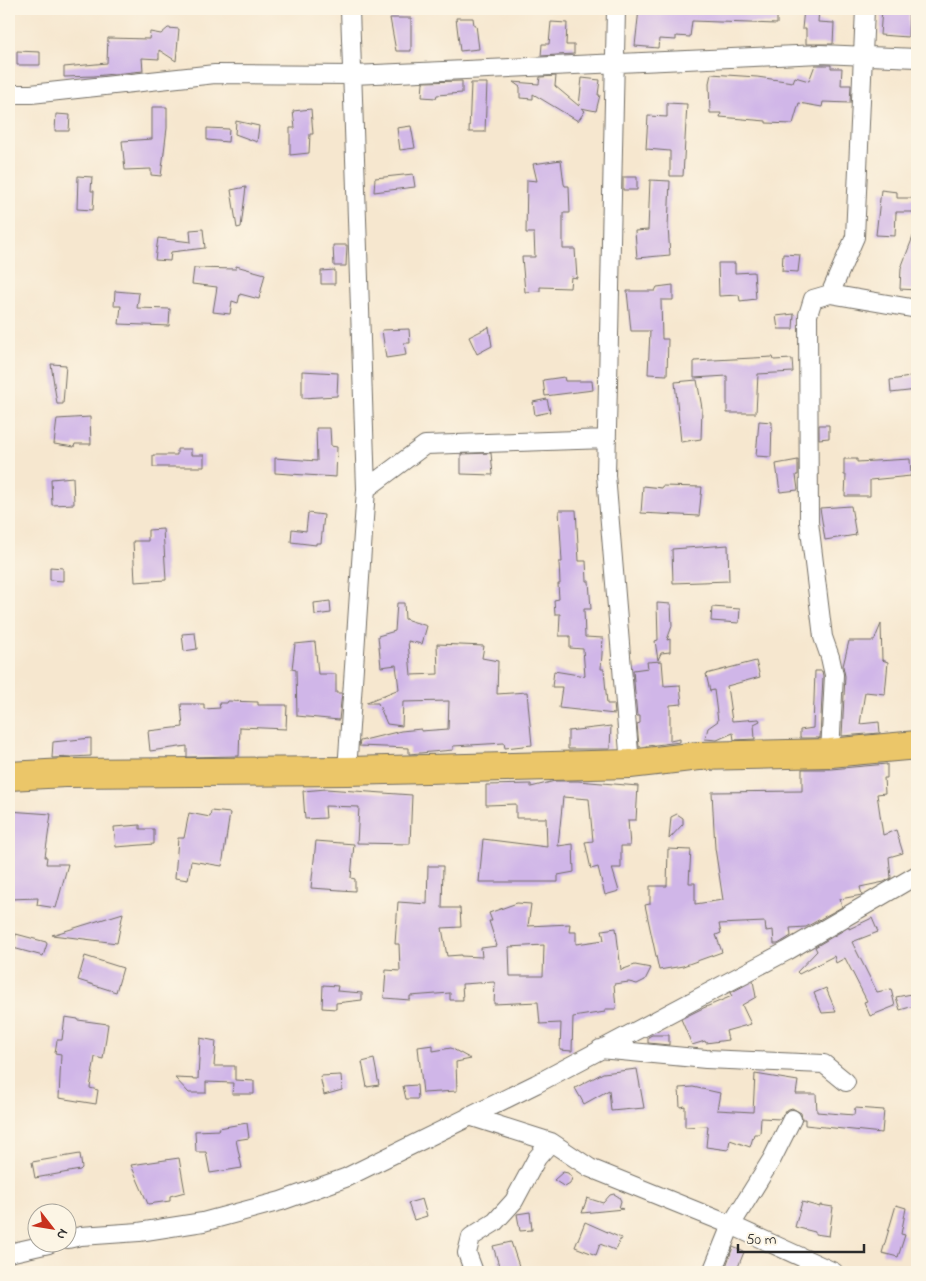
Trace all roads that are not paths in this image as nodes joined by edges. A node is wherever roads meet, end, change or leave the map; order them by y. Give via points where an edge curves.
1 (350, 9) edge
2 (616, 9) edge
3 (865, 9) edge
4 (863, 56) junction
5 (917, 58) edge
6 (615, 64) junction
7 (353, 75) junction
8 (9, 94) edge
9 (830, 294) junction
10 (917, 309) edge
11 (607, 439) junction
12 (366, 489) junction
13 (917, 746) edge
14 (830, 753) junction
15 (630, 764) junction
16 (347, 771) junction
17 (9, 776) edge
18 (917, 875) edge
19 (600, 1049) junction
20 (846, 1082) dead end
21 (469, 1116) junction
22 (792, 1118) dead end
23 (551, 1142) junction
24 (731, 1225) junction
25 (78, 1237) edge
26 (28, 1249) edge
27 (9, 1253) edge
28 (474, 1272) edge
29 (712, 1272) edge
30 (834, 1272) edge

1 - 7 street
2 - 6 street
3 - 4 street
4 - 5 street
4 - 6 street via 820,54
4 - 9 street via 855,237
6 - 7 street
6 - 11 street
7 - 8 street via 215,74
7 - 12 street
9 - 10 street
9 - 14 street via 813,299 808,315 809,522 822,637 834,674
11 - 12 street via 425,444
11 - 15 street via 606,475
12 - 16 street
13 - 14 highway
14 - 15 highway via 699,756
15 - 16 highway
16 - 17 highway
18 - 19 street via 787,951
19 - 20 street via 706,1059 824,1064
19 - 21 street
21 - 23 street
21 - 25 street via 345,1178 281,1201 203,1222 140,1232
22 - 24 street via 772,1160
23 - 24 street via 590,1168
23 - 28 street via 538,1158 514,1201 495,1222 471,1237 467,1254
24 - 29 street
24 - 30 street
26 - 27 street

